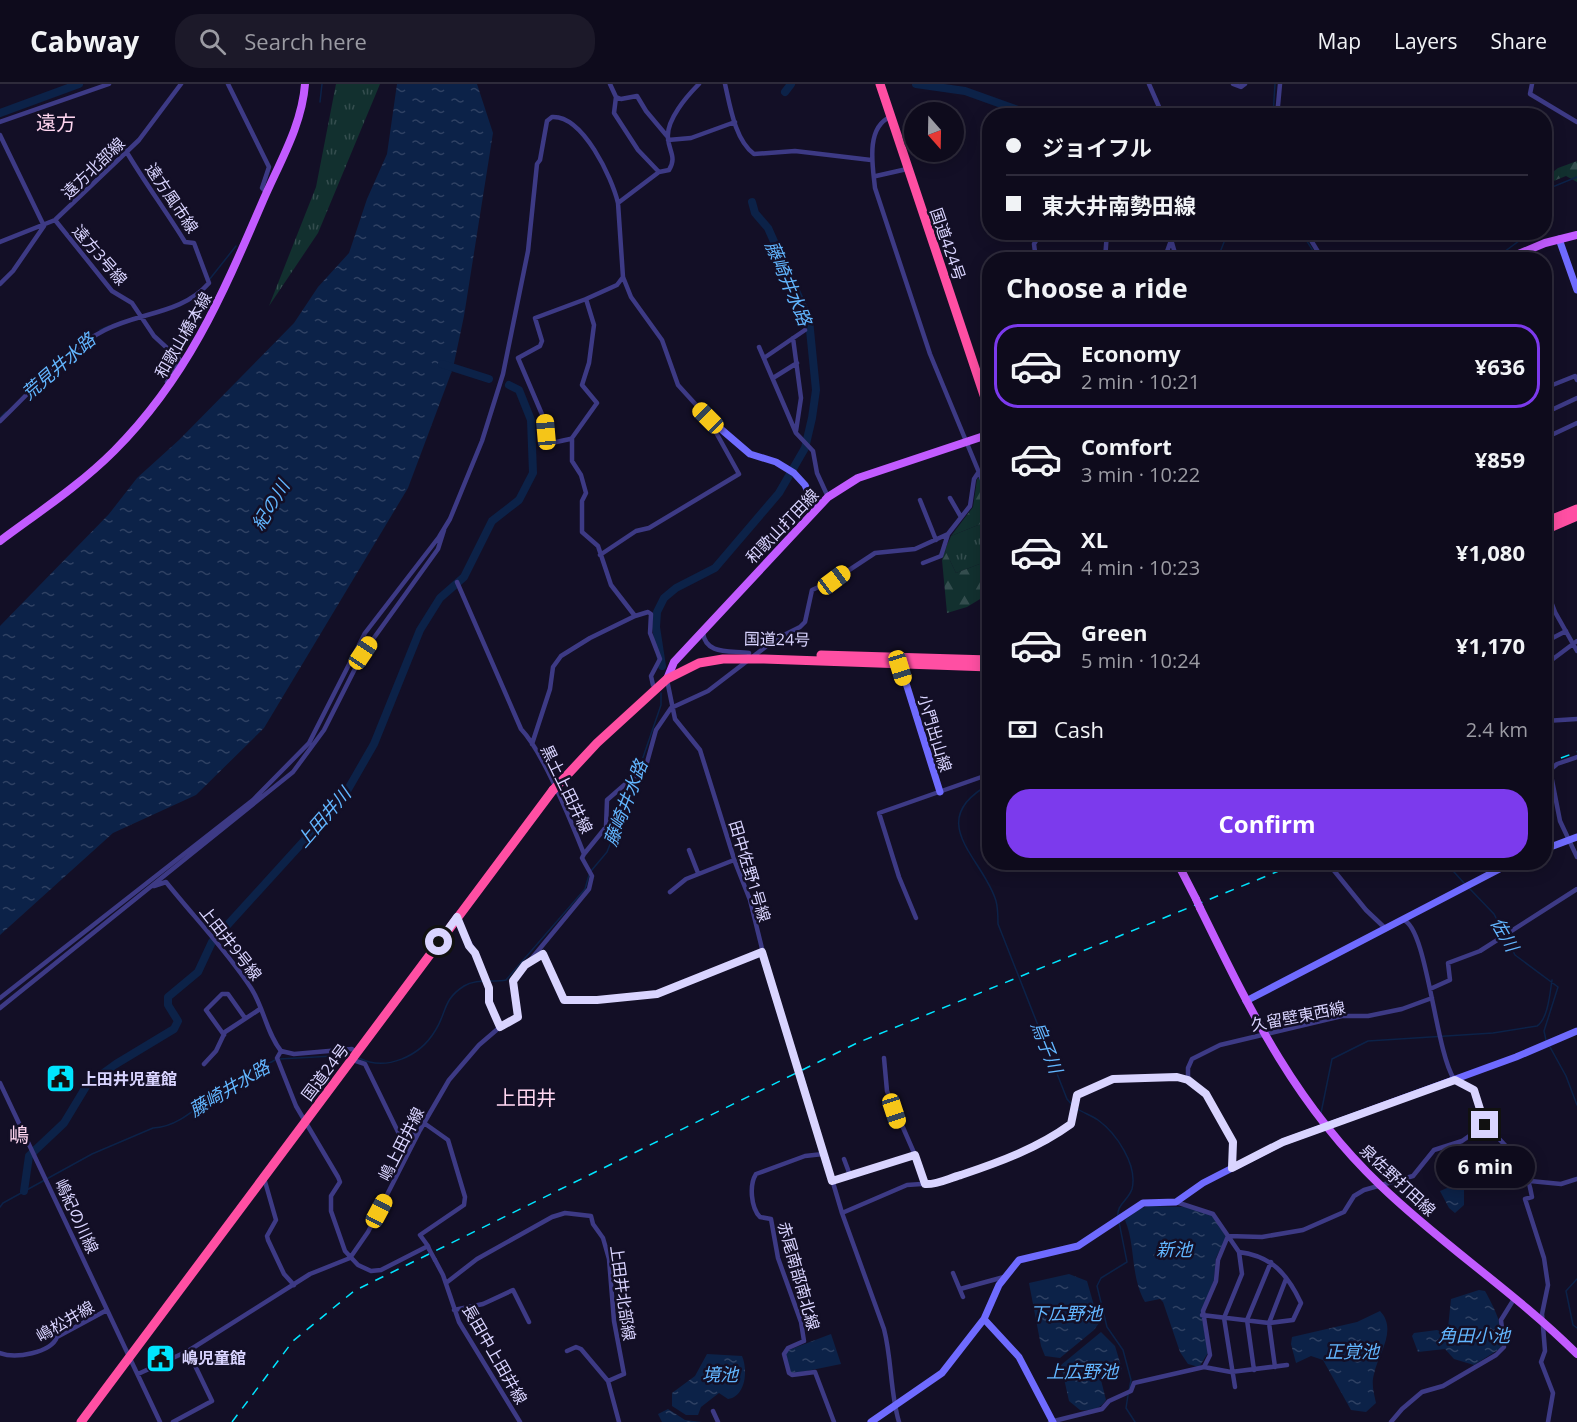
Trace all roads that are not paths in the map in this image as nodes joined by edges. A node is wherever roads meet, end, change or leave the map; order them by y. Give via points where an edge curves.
1 (109, 84) edge
2 (181, 84) edge
3 (228, 84) edge
4 (305, 84) edge
5 (610, 84) edge
6 (699, 84) edge
7 (725, 84) edge
8 (880, 84) edge
9 (1149, 84) edge
10 (1233, 84) edge
11 (1245, 84) edge
12 (1280, 84) edge
13 (1532, 84) edge
14 (616, 97) junction
15 (1160, 108) edge
16 (1278, 108) edge
17 (890, 117) junction
18 (0, 122) edge
19 (735, 122) junction
20 (1577, 122) edge
21 (0, 135) edge
22 (668, 138) junction
23 (126, 152) junction
24 (871, 160) junction
25 (907, 169) junction
26 (659, 172) junction
27 (876, 176) junction
28 (267, 193) junction
29 (618, 203) junction
30 (55, 220) junction
31 (44, 225) junction
32 (1577, 235) edge
33 (1559, 239) junction
34 (1173, 240) edge
35 (0, 242) edge
36 (1172, 243) junction
37 (1168, 252) edge
38 (1175, 252) edge
39 (1525, 252) edge
40 (623, 277) junction
41 (0, 284) edge
42 (1577, 290) edge
43 (586, 299) junction
44 (141, 316) junction
45 (805, 330) dead end
46 (793, 338) junction
47 (759, 347) dead end
48 (764, 358) junction
49 (797, 363) junction
50 (773, 378) junction
51 (1577, 380) edge
52 (1552, 385) edge
53 (170, 386) junction
54 (982, 389) edge
55 (1577, 398) edge
56 (1552, 410) edge
57 (708, 418) junction
58 (0, 422) edge
59 (1577, 423) edge
60 (796, 433) junction
61 (1552, 435) edge
62 (982, 437) edge
63 (572, 441) junction
64 (965, 443) junction
65 (982, 471) edge
66 (978, 473) junction
67 (982, 482) edge
68 (828, 497) junction
69 (950, 498) dead end
70 (920, 500) dead end
71 (816, 509) junction
72 (1577, 509) edge
73 (1577, 516) edge
74 (961, 517) junction
75 (1552, 519) edge
76 (1552, 527) edge
77 (444, 530) junction
78 (948, 534) junction
79 (936, 540) junction
80 (0, 541) edge
81 (600, 555) junction
82 (923, 563) dead end
83 (458, 584) dead end
84 (1552, 601) edge
85 (635, 616) junction
86 (703, 630) junction
87 (1566, 631) junction
88 (1552, 638) edge
89 (1575, 642) edge
90 (1577, 651) edge
91 (753, 655) junction
92 (982, 660) edge
93 (1552, 660) edge
94 (900, 664) junction
95 (982, 667) edge
96 (667, 676) junction
97 (653, 685) junction
98 (671, 708) junction
99 (1577, 719) edge
100 (1552, 721) edge
101 (597, 743) junction
102 (532, 744) junction
103 (1577, 757) edge
104 (1552, 766) edge
105 (982, 777) edge
106 (1552, 789) edge
107 (940, 792) junction
108 (1577, 837) edge
109 (1568, 840) junction
110 (1552, 846) edge
111 (689, 850) dead end
112 (584, 854) junction
113 (1577, 857) edge
114 (734, 860) junction
115 (1181, 870) edge
116 (1334, 870) edge
117 (1496, 870) edge
118 (698, 873) junction
119 (149, 888) junction
120 (1577, 889) edge
121 (670, 892) dead end
122 (457, 917) junction
123 (916, 918) dead end
124 (1401, 919) junction
125 (1385, 928) junction
126 (762, 952) junction
127 (525, 965) junction
128 (1430, 989) junction
129 (0, 998) edge
130 (1432, 998) junction
131 (1246, 1001) junction
132 (0, 1008) edge
133 (260, 1009) junction
134 (245, 1018) junction
135 (500, 1027) junction
136 (1577, 1031) edge
137 (224, 1035) junction
138 (1264, 1035) junction
139 (281, 1051) junction
140 (355, 1056) junction
141 (884, 1058) dead end
142 (204, 1064) dead end
143 (1188, 1080) junction
144 (1455, 1080) junction
145 (0, 1083) edge
146 (307, 1121) junction
147 (424, 1123) junction
148 (1485, 1125) junction
149 (1326, 1127) junction
150 (420, 1130) junction
151 (823, 1154) junction
152 (915, 1155) junction
153 (844, 1159) dead end
154 (1232, 1168) junction
155 (850, 1175) junction
156 (264, 1178) junction
157 (1577, 1179) edge
158 (832, 1181) junction
159 (1530, 1181) junction
160 (925, 1184) junction
161 (1379, 1184) junction
162 (1176, 1202) junction
163 (842, 1214) junction
164 (1228, 1236) junction
165 (429, 1247) junction
166 (1239, 1252) junction
167 (350, 1258) junction
168 (1271, 1262) junction
169 (953, 1274) dead end
170 (1005, 1277) junction
171 (1286, 1279) junction
172 (446, 1283) junction
173 (294, 1285) junction
174 (960, 1289) junction
175 (963, 1297) dead end
176 (1514, 1299) junction
177 (107, 1310) junction
178 (454, 1310) junction
179 (1202, 1315) junction
180 (1224, 1317) junction
181 (984, 1318) junction
182 (1247, 1320) junction
183 (529, 1322) dead end
184 (1269, 1323) junction
185 (1543, 1324) junction
186 (567, 1350) dead end
187 (188, 1351) junction
188 (0, 1353) edge
189 (1577, 1354) edge
190 (131, 1358) junction
191 (1287, 1365) dead end
192 (1204, 1367) junction
193 (1275, 1367) junction
194 (1254, 1370) junction
195 (1232, 1372) junction
196 (138, 1374) junction
197 (608, 1381) junction
198 (1235, 1387) dead end
199 (894, 1405) junction
200 (713, 1412) dead end
201 (81, 1422) edge
202 (160, 1422) edge
203 (173, 1422) edge
204 (520, 1422) edge
205 (619, 1422) edge
206 (718, 1422) edge
207 (834, 1422) edge
208 (871, 1422) edge
209 (899, 1422) edge
210 (1052, 1422) edge
211 (1391, 1422) edge
212 (1548, 1422) edge

1 - 18 street
2 - 23 street, 遠方北部線
3 - 28 street via 269,168 262,188
4 - 28 main road, 和歌山橋本線 via 298,118
5 - 14 street
6 - 22 street via 675,115
7 - 19 street
8 - 17 highway, 国道424号
9 - 15 street
10 - 11 street
12 - 16 street
13 - 20 street via 1530,94
14 - 22 street via 637,96
14 - 26 street via 614,113 638,150
17 - 24 street via 882,120 876,131
17 - 25 highway, 国道424号
19 - 22 street via 691,138
19 - 24 street via 747,147 756,154 795,151
21 - 31 street
22 - 26 street via 674,163 669,170
23 - 30 street, 遠方北部線
23 - 44 street, 遠方風市線 via 185,242 194,243 208,281 189,301
24 - 27 street
25 - 27 street
25 - 54 highway, 国道424号
26 - 29 street
27 - 64 street via 875,188 898,266
28 - 53 main road, 和歌山橋本線 via 213,315
29 - 40 street
29 - 77 street via 590,144 564,118 552,117 547,121 537,164 528,251 503,374 482,441
30 - 31 street, 遠方北部線
30 - 44 street, 遠方3号線 via 112,291 132,303
31 - 35 street, 遠方北部線
31 - 41 street
32 - 33 main road
33 - 39 main road
33 - 42 street
34 - 36 street
36 - 37 street
36 - 38 street
40 - 43 street via 617,285
40 - 57 street via 631,297 662,340 678,386
43 - 63 street via 594,325 582,385 597,403
43 - 63 street via 535,318 540,346 518,358 544,418 547,444
44 - 53 street, 遠方3号線 via 154,336 180,360 167,382
44 - 58 street, 遠方風市線 via 104,330 83,344
45 - 46 street
46 - 48 street
46 - 49 street
47 - 48 street
48 - 50 street
49 - 50 street
49 - 60 street via 801,398
50 - 60 street
51 - 52 street via 1575,376
53 - 80 main road, 和歌山橋本線 via 114,451
55 - 56 street
57 - 71 street via 750,454 794,473 805,485
57 - 81 street via 739,474
59 - 61 street
60 - 68 street via 816,457 817,473
62 - 64 main road, 和歌山打田線
63 - 81 street via 572,461 586,493 582,501 582,532 598,546
64 - 66 street
64 - 68 main road, 和歌山打田線 via 858,478
65 - 66 street
66 - 67 street
66 - 74 street via 970,506
68 - 71 main road, 和歌山打田線
69 - 74 street
70 - 79 street
71 - 86 main road, 和歌山打田線
72 - 75 highway
73 - 76 highway
74 - 78 street
77 - 119 street via 438,549 363,653 324,730 304,759 274,790
77 - 129 street via 365,633 309,743 285,770 253,800
78 - 79 street
78 - 82 street via 941,556
79 - 91 street via 915,549 875,554 812,590 805,622
81 - 85 street via 611,585
83 - 102 street, 黒土上田井線 via 521,729
84 - 87 street
85 - 97 street via 648,612 651,616 650,633 660,659 651,676
85 - 102 street via 561,656 553,667
86 - 91 street via 710,648
86 - 96 main road, 和歌山打田線 via 674,662
87 - 88 street
87 - 89 street
89 - 90 street
89 - 93 street
91 - 92 highway, 国道24号
91 - 94 highway, 国道24号
91 - 96 highway, 国道24号 via 701,657
91 - 98 street via 708,692
94 - 95 highway, 国道24号
94 - 107 street, 小門出山線
96 - 97 highway, 国道24号
96 - 98 street, 田中佐野1号線
96 - 101 highway, 国道24号
97 - 101 highway, 国道24号
98 - 112 street, 黒土上田井線 via 656,730 646,766 607,800 606,827
98 - 114 street, 田中佐野1号線 via 700,750
99 - 100 street
101 - 122 highway, 国道24号 via 554,789
102 - 112 street, 黒土上田井線 via 571,819
103 - 104 street
105 - 107 street, 小門出山線
106 - 109 street
107 - 123 street via 879,813
108 - 109 street
109 - 110 street
109 - 113 street
111 - 118 street
112 - 127 street, 嶋上田井線 via 582,858 590,872 587,891
114 - 118 street
114 - 126 street, 田中佐野1号線 via 750,900
115 - 131 main road, 泉佐野打田線, bridge
116 - 125 street
117 - 124 street
118 - 121 street
119 - 132 street
119 - 133 street, 上田井9号線 via 166,882 252,990
120 - 128 street via 1466,958 1448,963 1450,980
122 - 135 street via 486,981 489,1002
122 - 140 highway, 国道24号
124 - 125 street
124 - 128 street via 1414,929 1423,950
125 - 131 street
126 - 127 street via 657,994 597,1000 564,1000 543,954
126 - 151 street, 田中佐野1号線
127 - 135 street, 嶋上田井線 via 513,981 518,1017
128 - 130 street
130 - 138 street, 久留壁東西線 via 1402,1009 1368,1016 1342,1016
130 - 144 street via 1441,1046
131 - 138 main road, 泉佐野打田線
133 - 134 street
133 - 139 street, 上田井9号線
134 - 137 street
134 - 137 street via 228,994 222,994 206,1010
135 - 147 street, 嶋上田井線 via 449,1080
136 - 144 street
137 - 142 street
138 - 143 street, 久留壁東西線 via 1220,1045 1201,1054 1189,1063
138 - 149 main road, 泉佐野打田線
139 - 140 street via 294,1054 352,1049
139 - 146 street via 278,1059 296,1106
140 - 146 highway, 国道24号
140 - 150 street via 365,1064 400,1136 407,1139
141 - 152 street via 887,1091
143 - 154 street via 1206,1094 1233,1142
143 - 160 street via 1106,1080 1077,1095 1071,1124 1047,1141 996,1164
144 - 148 street via 1474,1090
144 - 149 street
145 - 177 street, 嶋紀の川線
146 - 156 highway, 国道24号
146 - 167 street via 340,1182 330,1204
147 - 150 street, 嶋上田井線
147 - 165 street via 448,1140 465,1197 464,1205 420,1235
148 - 159 street via 1521,1162
148 - 161 street via 1462,1141 1434,1150 1413,1176
149 - 154 street via 1283,1142
149 - 161 main road, 泉佐野打田線
150 - 167 street, 嶋上田井線 via 368,1232
151 - 158 street, 田中佐野1号線
151 - 207 street, 赤尾南部南北線 via 805,1156 756,1174 753,1206 760,1217 773,1222 785,1283 801,1322 804,1341 784,1354 789,1372 815,1372
152 - 155 street
152 - 160 street
153 - 155 street
154 - 162 street
155 - 158 street
156 - 173 street via 276,1220 268,1240 284,1274
156 - 190 highway, 国道24号
157 - 159 street via 1561,1184
158 - 163 street, 田中佐野1号線
159 - 185 street via 1532,1197 1525,1199 1544,1258 1548,1285
160 - 163 street via 907,1185
161 - 164 street via 1354,1196 1344,1212 1303,1230 1262,1237
161 - 176 main road, 泉佐野打田線
162 - 164 street via 1213,1214
162 - 170 street via 1143,1203 1078,1246 1019,1260
163 - 199 street, 田中佐野1号線 via 884,1329
164 - 166 street
164 - 179 street
165 - 167 street via 381,1270 366,1269
165 - 172 street, 長田中上田井線, bridge
166 - 168 street via 1257,1254
166 - 180 street via 1242,1274
167 - 173 street
168 - 171 street
168 - 182 street
169 - 174 street
170 - 174 street
170 - 181 street
171 - 184 street
171 - 184 street via 1301,1303 1293,1320
172 - 178 street, 長田中上田井線
172 - 197 street, 上田井北部線 via 477,1259 552,1217 565,1213 591,1216 609,1259 614,1321 624,1374
173 - 187 street
174 - 175 street
176 - 185 main road, 泉佐野打田線
176 - 211 street via 1501,1320 1504,1347 1443,1386 1422,1392
177 - 188 street, 嶋松井線 via 43,1349 13,1356
177 - 190 street, 嶋紀の川線
178 - 183 street via 483,1304 513,1290
178 - 204 street, 長田中上田井線
179 - 180 street
179 - 192 street via 1210,1355
180 - 182 street
180 - 195 street
181 - 199 street via 942,1373
181 - 210 street via 1018,1357
182 - 184 street
182 - 194 street
184 - 193 street
185 - 189 main road, 泉佐野打田線
185 - 212 street via 1545,1351 1541,1362 1553,1393
186 - 197 street via 581,1349
187 - 196 street
187 - 203 street via 212,1401
190 - 196 street, 嶋紀の川線
190 - 201 highway, 国道24号
191 - 193 street
192 - 195 street
192 - 210 street via 1134,1383 1129,1392 1109,1401 1102,1409
193 - 194 street
194 - 195 street
195 - 198 street
196 - 202 street, 嶋紀の川線
197 - 205 street
199 - 208 street
199 - 209 street, 田中佐野1号線
200 - 206 street

